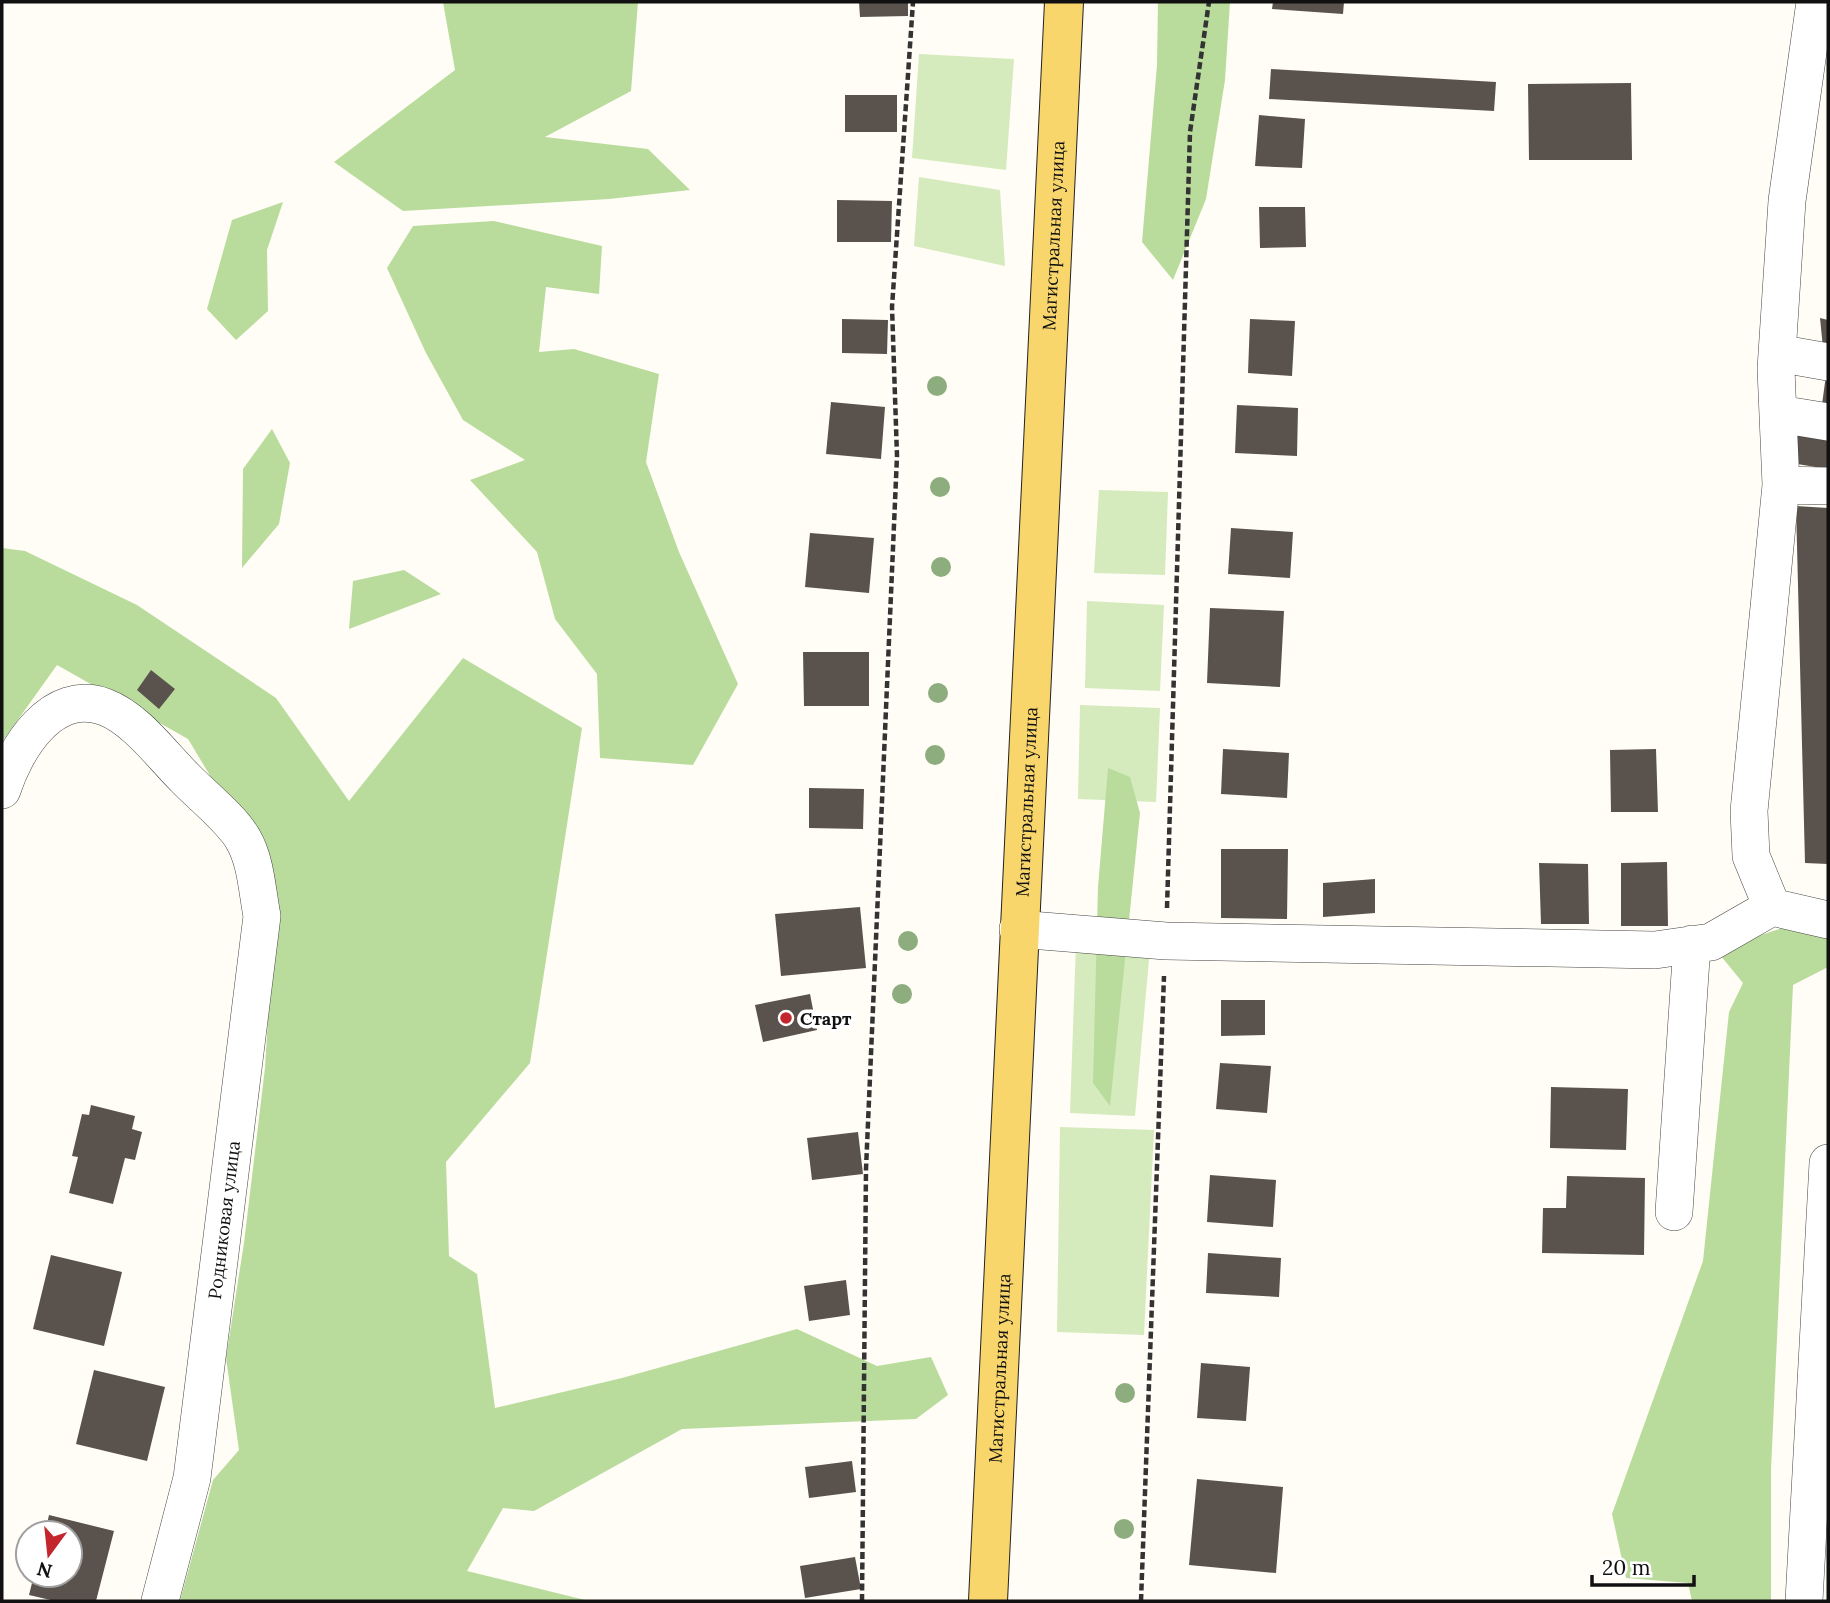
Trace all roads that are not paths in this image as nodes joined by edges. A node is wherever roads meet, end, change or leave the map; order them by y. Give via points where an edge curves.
1 (1064, 2) edge
2 (1815, 2) edge
3 (1777, 352) junction
4 (1828, 362) edge
5 (1779, 414) junction
6 (1828, 422) edge
7 (1781, 485) junction
8 (1828, 486) edge
9 (2, 790) edge
10 (1772, 907) junction
11 (1828, 920) edge
12 (1017, 929) junction
13 (1692, 944) junction
14 (1828, 1163) edge
15 (1674, 1212) dead end
16 (1819, 1521) edge
17 (160, 1601) edge
18 (988, 1601) edge
19 (1804, 1601) edge

1 - 12 main road, Магистральная улица
2 - 3 street via 1787,201
3 - 4 street
3 - 5 street
5 - 6 street
5 - 7 street
7 - 8 street
7 - 10 street via 1749,811 1751,856
9 - 17 street, Родниковая улица via 26,739 50,715 75,702 104,707 132,725 242,837 253,861 262,916 192,1478
10 - 11 street
10 - 13 street via 1711,942
12 - 13 street via 1166,941 1655,950
12 - 18 main road, Магистральная улица
13 - 15 street
14 - 16 street
16 - 19 street

